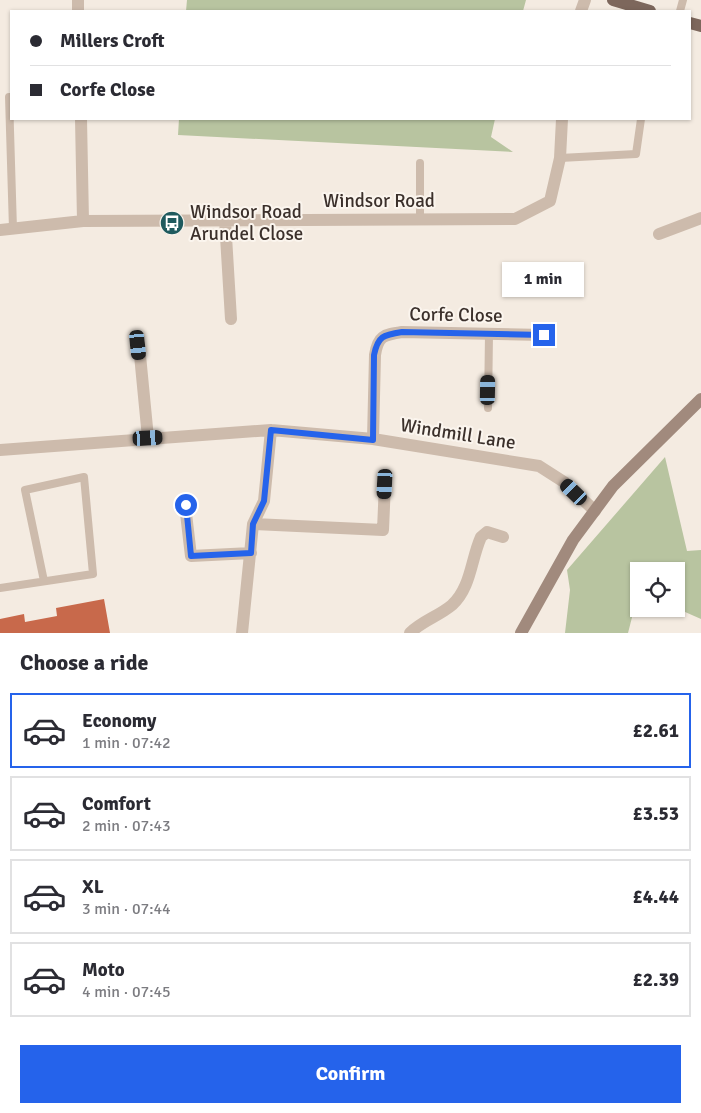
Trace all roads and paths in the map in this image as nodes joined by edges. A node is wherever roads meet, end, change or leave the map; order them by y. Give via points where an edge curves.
1 (613, 0) edge
2 (647, 10) edge
3 (10, 97) edge
4 (80, 120) edge
5 (562, 120) edge
6 (641, 120) edge
7 (560, 158) junction
8 (420, 163) dead end
9 (701, 218) edge
10 (420, 219) junction
11 (225, 220) junction
12 (83, 221) junction
13 (13, 228) junction
14 (0, 230) edge
15 (659, 234) dead end
16 (231, 319) dead end
17 (489, 334) junction
18 (544, 335) dead end
19 (138, 345) dead end
20 (701, 398) edge
21 (488, 408) dead end
22 (271, 430) junction
23 (148, 438) junction
24 (373, 440) junction
25 (0, 450) edge
26 (385, 484) dead end
27 (186, 505) dead end
28 (595, 511) junction
29 (253, 524) junction
30 (503, 537) dead end
31 (251, 553) junction
32 (44, 581) junction
33 (0, 588) edge
34 (242, 633) edge
35 (410, 633) edge
36 (521, 633) edge

1 - 2 main road
3 - 13 lane
4 - 12 street
5 - 7 street, Windsor Road
6 - 7 lane via 636,154
7 - 10 street, Windsor Road via 550,201 515,219
8 - 10 lane
9 - 15 street
10 - 11 street, Windsor Road
11 - 12 street, Windsor Road
11 - 16 street
12 - 13 street, Windsor Road
13 - 14 street, Windsor Road
17 - 18 street, Corfe Close
17 - 21 lane
17 - 24 street, Corfe Close via 402,332 386,334 377,342
19 - 23 street
20 - 28 street via 613,486
22 - 23 street, Windmill Lane
22 - 24 street, Windmill Lane
22 - 29 street via 264,501
23 - 25 street, Windmill Lane
24 - 28 street, Windmill Lane via 539,466 564,482
26 - 29 street via 383,530
27 - 31 street via 191,556
28 - 36 street via 573,540
29 - 31 street
30 - 35 street via 487,532 481,537 462,592 454,604
31 - 34 street
32 - 32 lane via 93,574 84,476 25,490
32 - 33 lane

